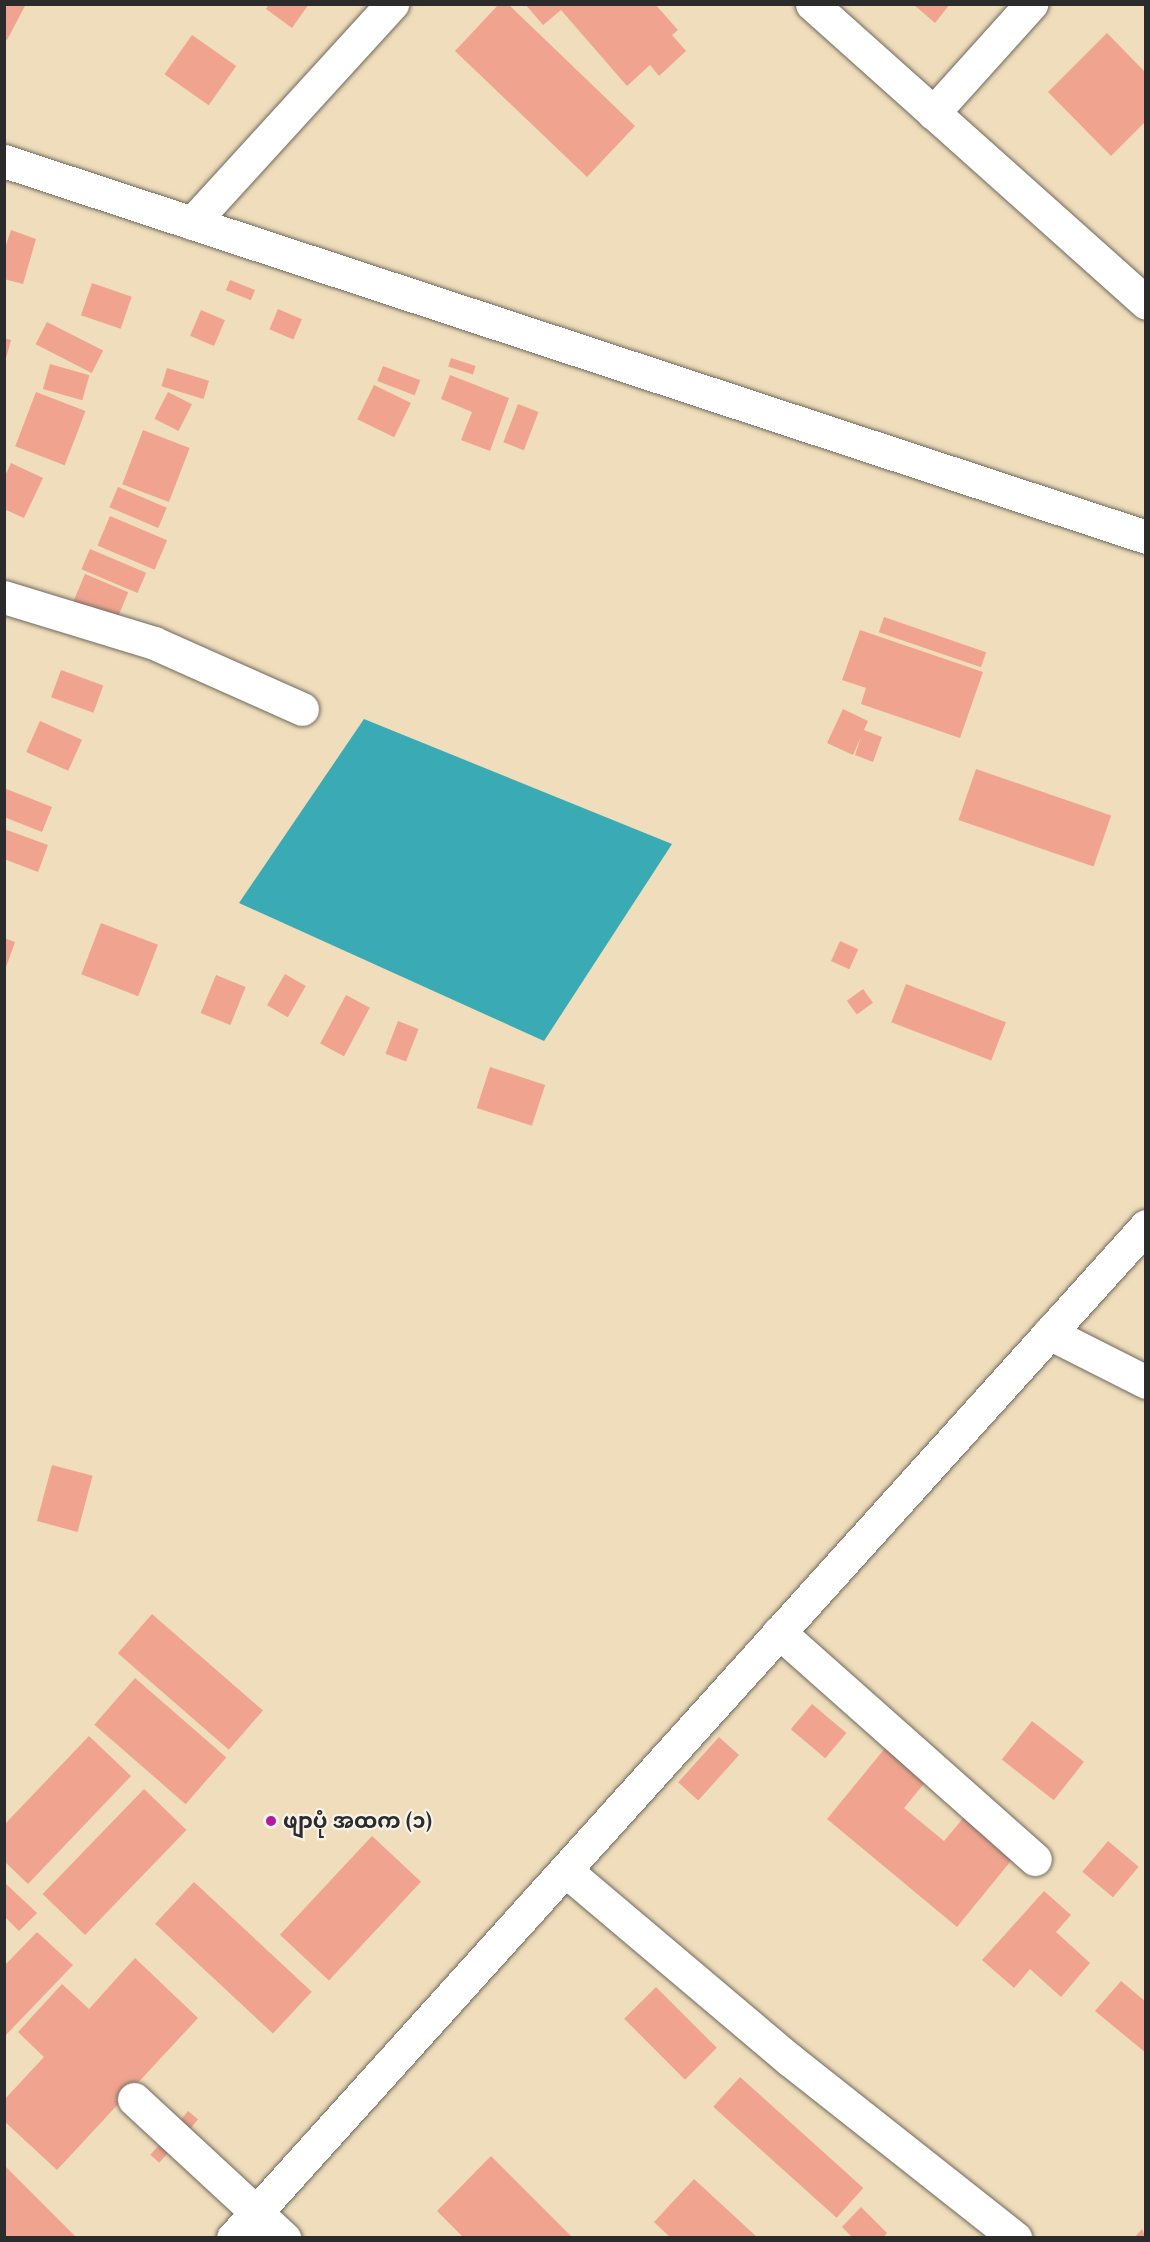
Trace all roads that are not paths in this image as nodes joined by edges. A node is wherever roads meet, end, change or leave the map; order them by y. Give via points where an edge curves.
1 (392, 4) edge
2 (812, 4) edge
3 (1031, 4) edge
4 (933, 113) junction
5 (4, 161) edge
6 (192, 223) junction
7 (1146, 303) edge
8 (1146, 537) edge
9 (4, 597) edge
10 (302, 710) dead end
11 (1146, 1226) edge
12 (1048, 1333) junction
13 (1146, 1382) edge
14 (779, 1632) junction
15 (1035, 1859) dead end
16 (565, 1870) junction
17 (134, 2099) dead end
18 (257, 2211) junction
19 (233, 2238) edge
20 (284, 2238) edge
21 (1015, 2238) edge

1 - 6 street
2 - 4 street
3 - 4 street
4 - 7 street
5 - 6 street
6 - 8 street
9 - 10 street via 154,644
11 - 12 street
12 - 13 street
12 - 14 street
14 - 15 street
14 - 16 street
16 - 18 street
16 - 21 street via 790,2060
17 - 18 street
18 - 19 street
18 - 20 street

